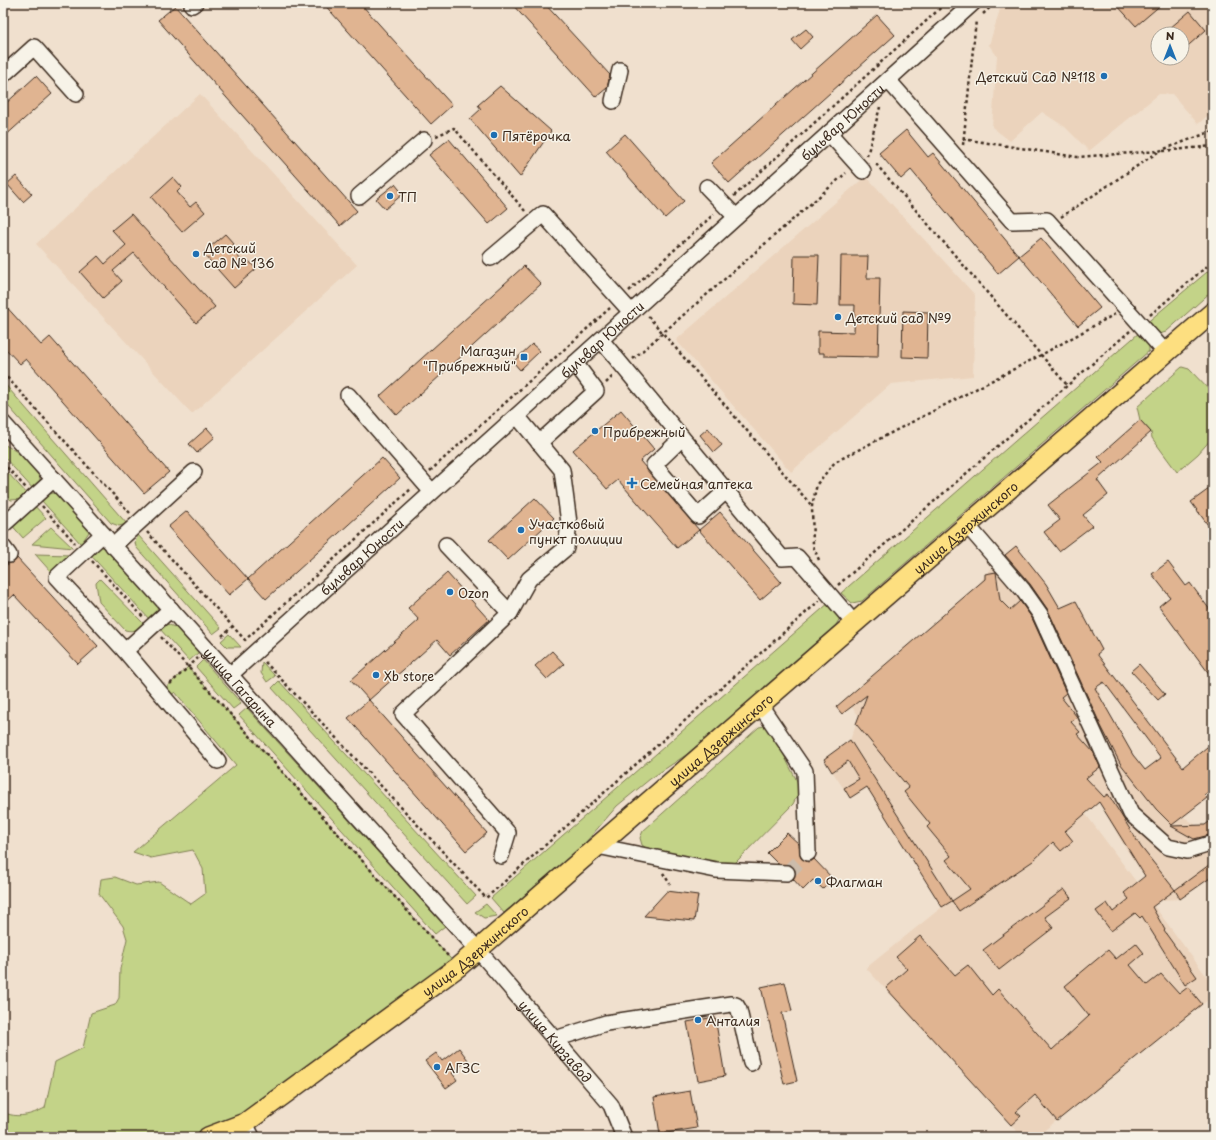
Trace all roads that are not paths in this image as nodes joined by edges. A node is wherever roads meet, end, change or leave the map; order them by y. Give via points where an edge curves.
1 (973, 3) edge
2 (620, 70) dead end
3 (3, 75) edge
4 (888, 80) junction
5 (76, 94) dead end
6 (613, 101) dead end
7 (829, 133) junction
8 (424, 140) road end
9 (862, 163) road end
10 (707, 187) dead end
11 (359, 196) dead end
12 (736, 217) junction
13 (491, 258) dead end
14 (631, 312) junction
15 (1213, 312) edge
16 (600, 340) junction
17 (1166, 353) junction
18 (575, 363) junction
19 (348, 396) dead end
20 (517, 416) junction
21 (3, 423) edge
22 (682, 438) junction
23 (539, 443) junction
24 (194, 472) dead end
25 (54, 479) junction
26 (726, 491) junction
27 (432, 492) junction
28 (4, 523) edge
29 (967, 525) junction
30 (103, 534) junction
31 (446, 544) dead end
32 (113, 546) junction
33 (171, 610) junction
34 (510, 613) junction
35 (854, 623) junction
36 (125, 651) junction
37 (230, 675) junction
38 (760, 705) junction
39 (218, 761) dead end
40 (1213, 843) edge
41 (597, 846) junction
42 (808, 853) dead end
43 (501, 856) dead end
44 (787, 873) dead end
45 (478, 950) junction
46 (555, 1040) junction
47 (751, 1063) dead end
48 (248, 1130) edge
49 (208, 1137) edge
50 (624, 1137) edge

1 - 4 street, бульвар Юности
2 - 6 street
3 - 5 street via 34,47
4 - 7 street, бульвар Юности
4 - 17 street via 1012,221 1047,220
7 - 9 street
7 - 12 street, бульвар Юности
8 - 11 street
10 - 12 street
12 - 14 street, бульвар Юности
13 - 14 street via 543,214
14 - 16 street, бульвар Юности
15 - 17 main road, улица Дзержинского
16 - 18 street, бульвар Юности
16 - 22 street
17 - 29 main road, улица Дзержинского
18 - 20 street, бульвар Юности
18 - 23 street via 596,391
19 - 27 street
20 - 23 street
20 - 27 street, бульвар Юности
21 - 25 street, улица Гагарина
22 - 26 street
22 - 26 street via 654,465 698,516
23 - 34 street via 562,470 569,523 568,537 566,548 530,579
24 - 32 street
25 - 28 street
25 - 30 street, улица Гагарина
26 - 35 street via 782,558 797,557
27 - 37 street, бульвар Юности
29 - 35 main road, улица Дзержинского
29 - 40 street via 1023,590 1040,614 1131,814 1168,847 1187,851
30 - 32 street, улица Гагарина
30 - 36 street via 57,577
31 - 34 street
32 - 33 street, улица Гагарина
33 - 36 street
33 - 37 street, улица Гагарина
34 - 43 street via 403,714 508,833
35 - 38 main road, улица Дзержинского
36 - 39 street
37 - 45 street, улица Гагарина
38 - 41 main road, улица Дзержинского
38 - 42 street via 805,771
41 - 44 street via 716,870
41 - 45 main road, улица Дзержинского
45 - 46 street, улица Кирзавод
45 - 48 main road, улица Дзержинского
46 - 47 street via 606,1023 731,1004 739,1010
46 - 50 street, улица Кирзавод via 611,1105
48 - 49 main road, улица Дзержинского

